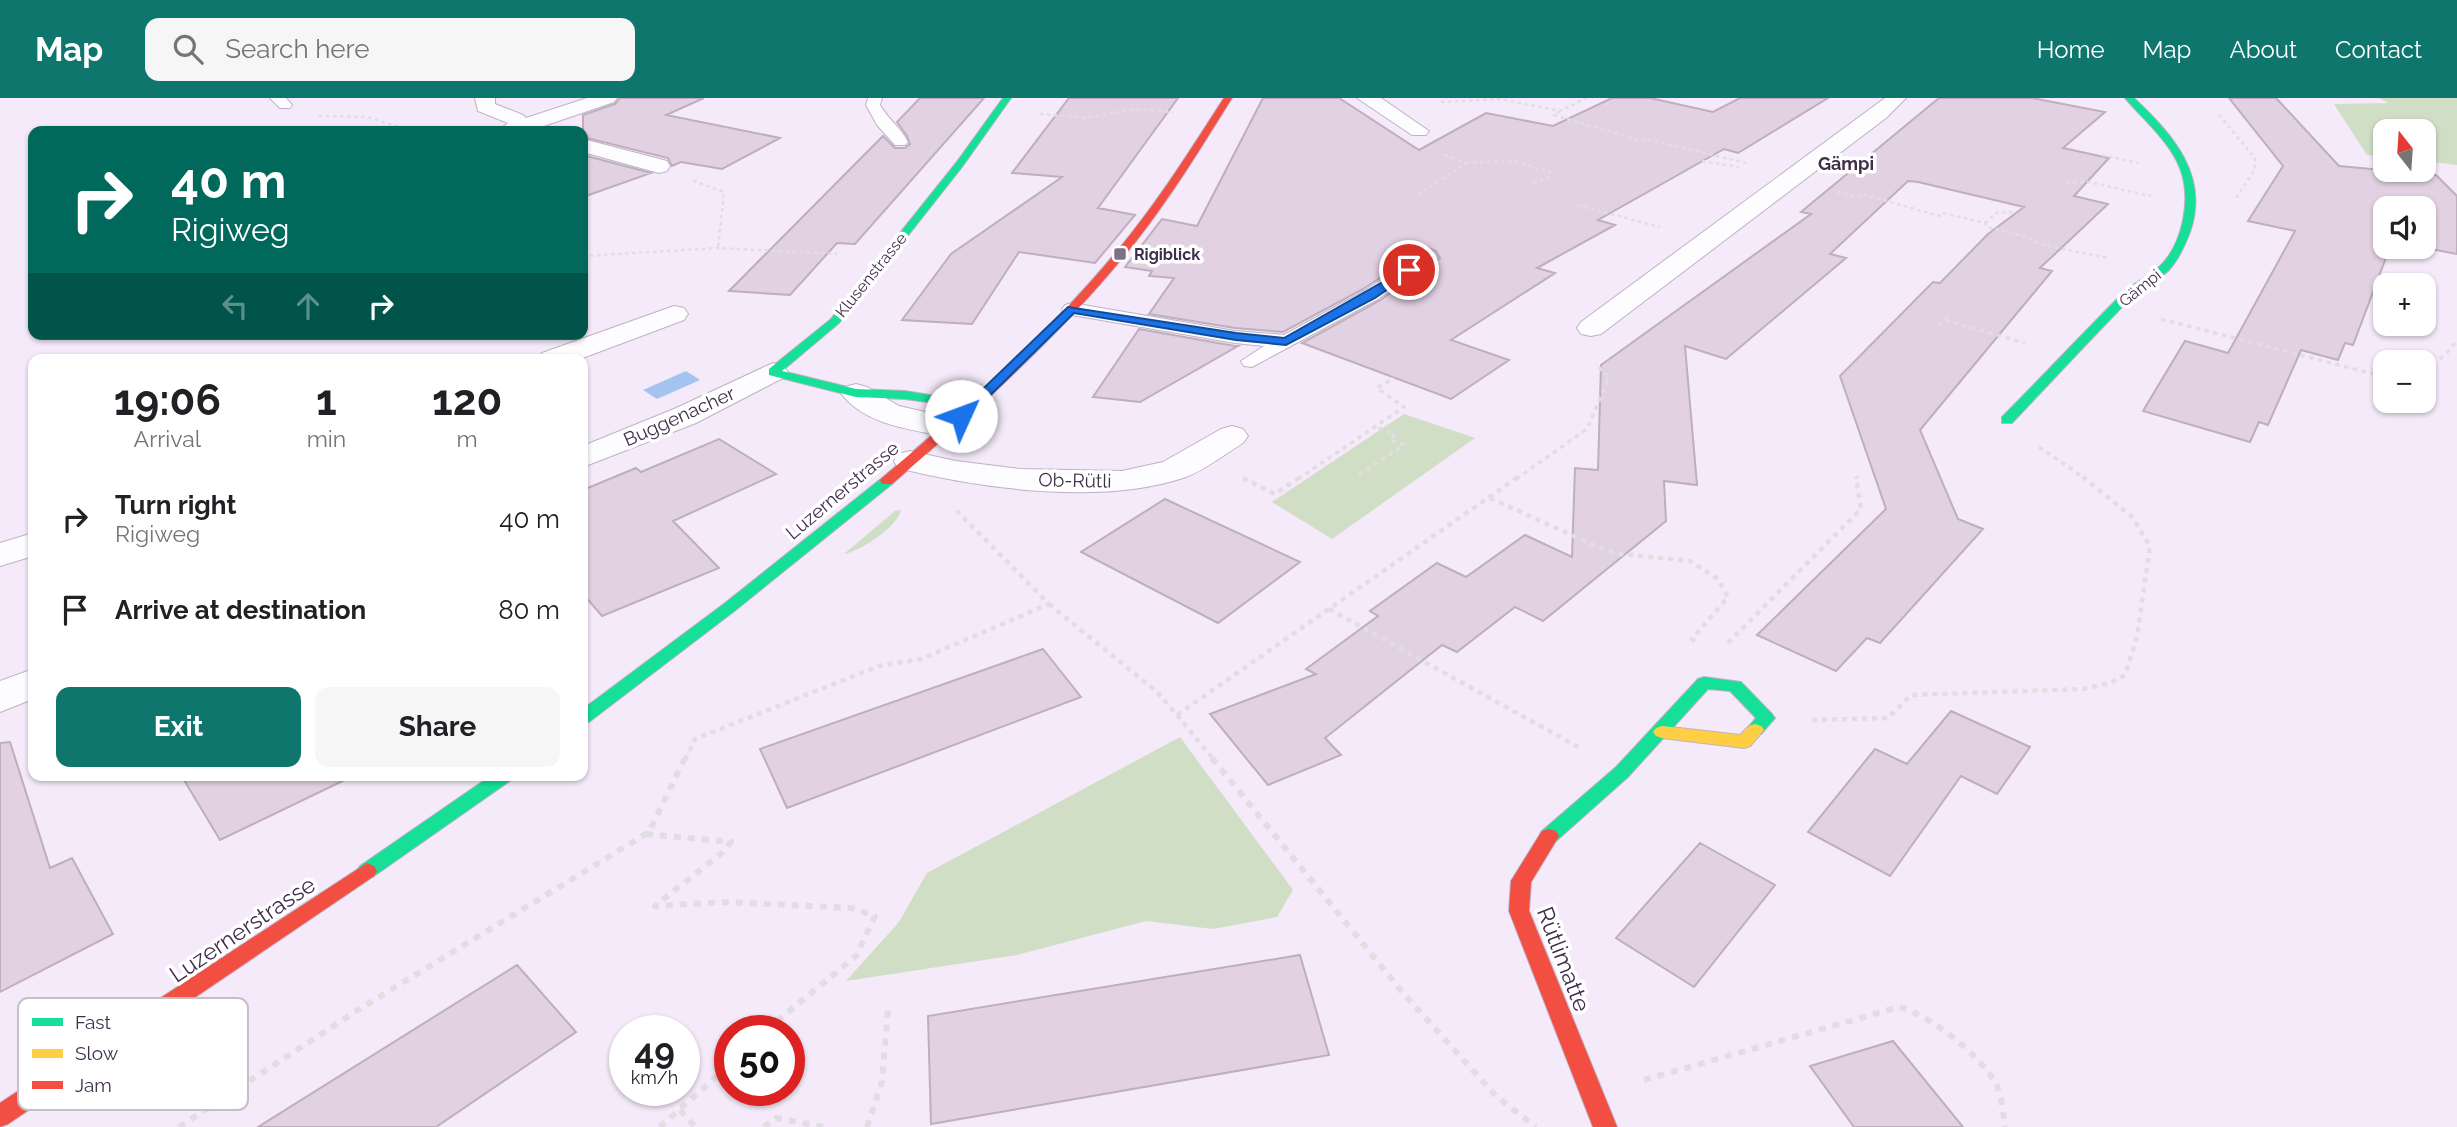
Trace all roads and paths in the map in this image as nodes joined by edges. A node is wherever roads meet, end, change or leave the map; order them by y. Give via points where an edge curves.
1 (485, 98) edge
2 (607, 98) edge
3 (875, 98) edge
4 (1007, 98) edge
5 (1228, 98) edge
6 (1367, 98) edge
7 (1586, 98) edge
8 (1896, 98) edge
9 (2129, 98) edge
10 (281, 102) edge
11 (1436, 102) dead end
12 (1560, 111) junction
13 (1173, 112) dead end
14 (1038, 114) dead end
15 (396, 126) edge
16 (519, 126) edge
17 (532, 126) edge
18 (1419, 131) dead end
19 (900, 142) dead end
20 (588, 146) edge
21 (1466, 163) dead end
22 (659, 166) dead end
23 (1794, 177) junction
24 (2066, 183) dead end
25 (1533, 184) dead end
26 (706, 185) dead end
27 (2191, 204) junction
28 (1577, 205) dead end
29 (2012, 212) dead end
30 (1985, 222) junction
31 (1717, 234) junction
32 (718, 248) junction
33 (1410, 248) dead end
34 (588, 256) edge
35 (887, 256) junction
36 (2162, 270) junction
37 (2116, 307) junction
38 (1072, 309) junction
39 (674, 314) dead end
40 (1950, 315) dead end
41 (1945, 320) junction
42 (1938, 326) dead end
43 (1591, 328) joint
44 (1286, 341) junction
45 (2457, 341) edge
46 (566, 354) edge
47 (2069, 356) junction
48 (1252, 361) dead end
49 (2436, 361) edge
50 (774, 372) junction
51 (2373, 374) edge
52 (1394, 378) dead end
53 (856, 393) junction
54 (973, 406) junction
55 (2007, 420) joint
56 (949, 427) junction
57 (1376, 427) junction
58 (1232, 436) dead end
59 (588, 455) edge
60 (911, 461) junction
61 (1359, 475) dead end
62 (1856, 476) dead end
63 (1241, 477) dead end
64 (1489, 497) junction
65 (952, 505) dead end
66 (28, 546) edge
67 (0, 555) edge
68 (1049, 604) junction
69 (1329, 609) junction
70 (1710, 662) junction
71 (1704, 683) junction
72 (28, 684) edge
73 (0, 698) edge
74 (588, 714) edge
75 (1177, 715) junction
76 (1764, 720) junction
77 (1662, 732) junction
78 (1622, 772) junction
79 (496, 781) edge
80 (646, 834) junction
81 (179, 998) edge
82 (888, 1010) dead end
83 (785, 1015) edge
84 (714, 1078) edge
85 (248, 1082) edge
86 (1593, 1095) junction
87 (18, 1104) edge
88 (205, 1110) edge
89 (680, 1110) junction
90 (0, 1116) edge
91 (179, 1127) edge
92 (660, 1127) edge
93 (695, 1127) edge
94 (764, 1127) edge
95 (824, 1127) edge
96 (867, 1127) edge
97 (1536, 1127) edge
98 (1605, 1127) edge
99 (2005, 1127) edge

1 - 16 street via 485,107 516,119
2 - 17 street
3 - 19 lane via 873,105 882,122
4 - 35 street, Klusenstrasse
5 - 38 street, Luzernerstrasse via 1158,205
6 - 18 street
7 - 12 path
8 - 23 street
9 - 27 street, Gämpi via 2165,132 2184,163 2193,191
10 - 15 path via 302,116 367,117
11 - 12 path via 1500,99
12 - 23 path via 1554,115
13 - 14 path via 1134,109 1086,118
20 - 22 street
21 - 25 path via 1515,161 1550,172
23 - 30 path via 1805,184 1809,181 1859,197 1863,194 1904,204 1900,207
23 - 31 street
24 - 27 path via 2088,182
26 - 32 path via 724,192
27 - 36 street, Gämpi via 2182,241
28 - 31 path via 1686,234 1693,228
29 - 30 path via 1996,213
30 - 36 path via 1987,227 2038,244
31 - 43 street
32 - 34 path
32 - 35 path
33 - 44 lane via 1428,257 1371,295
35 - 50 street, Klusenstrasse via 835,321
36 - 37 street, Gämpi
37 - 47 street, Gämpi
37 - 51 path
38 - 44 lane
38 - 54 street, Luzernerstrasse
39 - 46 street
40 - 41 path
41 - 42 path
41 - 47 path
43 - 64 path via 1583,353 1609,377 1587,429
44 - 48 lane
45 - 49 path
47 - 55 street, Gämpi
50 - 53 street
50 - 59 street, Buggenacher via 685,416
52 - 57 path via 1377,388 1405,407
53 - 54 street
53 - 56 street via 884,411
54 - 56 street, Luzernerstrasse
55 - 76 path via 2018,433 2126,512 2145,533 2150,546 2137,637 2125,675 2083,689 1911,695 1888,718
56 - 60 street, Luzernerstrasse
57 - 61 path via 1395,434 1390,440 1404,445
57 - 63 path via 1276,494
58 - 60 street, Ob-Rütli via 1174,470 1122,481 1018,479
60 - 74 street, Luzernerstrasse via 802,551
62 - 70 path via 1861,509
64 - 69 path
64 - 70 path via 1600,548 1690,561 1706,569 1726,588 1728,597 1692,639
65 - 68 path
66 - 67 street
68 - 75 path via 1157,692
68 - 80 path via 921,659 879,666 695,739
69 - 75 path
69 - 78 path
70 - 71 path
71 - 76 street via 1735,686
71 - 77 street, Rütlimatte
72 - 73 street
75 - 97 path via 1403,993 1496,1096
76 - 77 street via 1744,742
77 - 78 street, Rütlimatte
78 - 86 street, Rütlimatte via 1544,841 1521,881 1519,911
79 - 81 street, Luzernerstrasse
80 - 83 path via 731,842 655,906 726,902 851,908 874,916 856,957
80 - 85 path
82 - 96 path via 882,1082
84 - 89 path
86 - 98 street, Rütlimatte
86 - 99 path via 1900,1007 1961,1045 1993,1080
87 - 90 street, Luzernerstrasse
88 - 91 path
89 - 92 path
89 - 93 path
94 - 95 path via 776,1118

